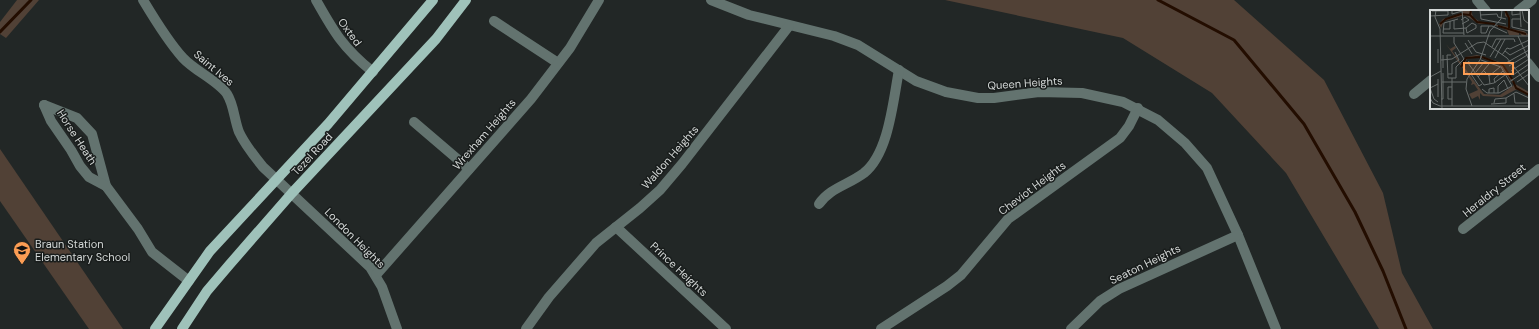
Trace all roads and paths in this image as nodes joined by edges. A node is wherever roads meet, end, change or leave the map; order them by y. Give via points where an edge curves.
1 (143, 0) edge
2 (316, 0) edge
3 (433, 0) edge
4 (466, 0) edge
5 (599, 0) edge
6 (711, 0) edge
7 (1477, 0) edge
8 (1532, 0) edge
9 (1485, 10) edge
10 (1519, 10) edge
11 (494, 21) dead end
12 (789, 26) junction
13 (558, 63) junction
14 (1529, 65) edge
15 (899, 70) junction
16 (373, 72) junction
17 (1539, 77) edge
18 (1430, 81) edge
19 (1414, 94) dead end
20 (1138, 108) junction
21 (414, 122) dead end
22 (1539, 168) edge
23 (469, 169) junction
24 (277, 180) junction
25 (106, 186) junction
26 (292, 193) junction
27 (819, 204) dead end
28 (616, 227) junction
29 (1463, 229) dead end
30 (1238, 235) junction
31 (376, 275) junction
32 (189, 281) junction
33 (155, 329) edge
34 (182, 329) edge
35 (397, 329) edge
36 (526, 329) edge
37 (726, 329) edge
38 (881, 329) edge
39 (1071, 329) edge
40 (1276, 329) edge

1 - 24 street, Saint Ives via 182,57 226,93 239,131 249,150
2 - 16 street, Oxted via 340,42
3 - 16 main road, Tezel Road
4 - 26 main road, Tezel Road via 420,56
5 - 13 street, Wrexham Heights
6 - 12 street, Queen Heights via 749,15
7 - 9 street
8 - 10 street
11 - 13 street
12 - 15 street, Queen Heights via 814,30 858,45
12 - 28 street, Waldon Heights via 660,190
13 - 23 street, Wrexham Heights via 531,99
14 - 17 street
15 - 20 street, Queen Heights via 931,87 962,96 994,98 1060,91 1103,96
15 - 27 street via 883,145 877,157 865,172 832,190
16 - 24 main road, Tezel Road
18 - 19 street
20 - 30 street, Queen Heights via 1158,120 1195,153 1207,168
20 - 38 street, Cheviot Heights via 1120,138 1008,219 961,275
21 - 23 street
22 - 29 street, Heraldry Street
23 - 31 street, Wrexham Heights
24 - 26 street, Saint Ives
24 - 32 main road, Tezel Road via 210,251
25 - 25 street, Horse Heath via 92,134 76,118 44,105 51,121 80,166 89,177
25 - 32 street, Horse Heath via 152,252
26 - 31 street, London Heights
26 - 34 main road, Tezel Road via 207,291
28 - 36 street, Waldon Heights via 596,243 575,266
28 - 37 street, Prince Heights
30 - 39 street, Seaton Heights via 1119,289 1100,301
30 - 40 street, Queen Heights
31 - 35 street, London Heights
32 - 33 main road, Tezel Road

